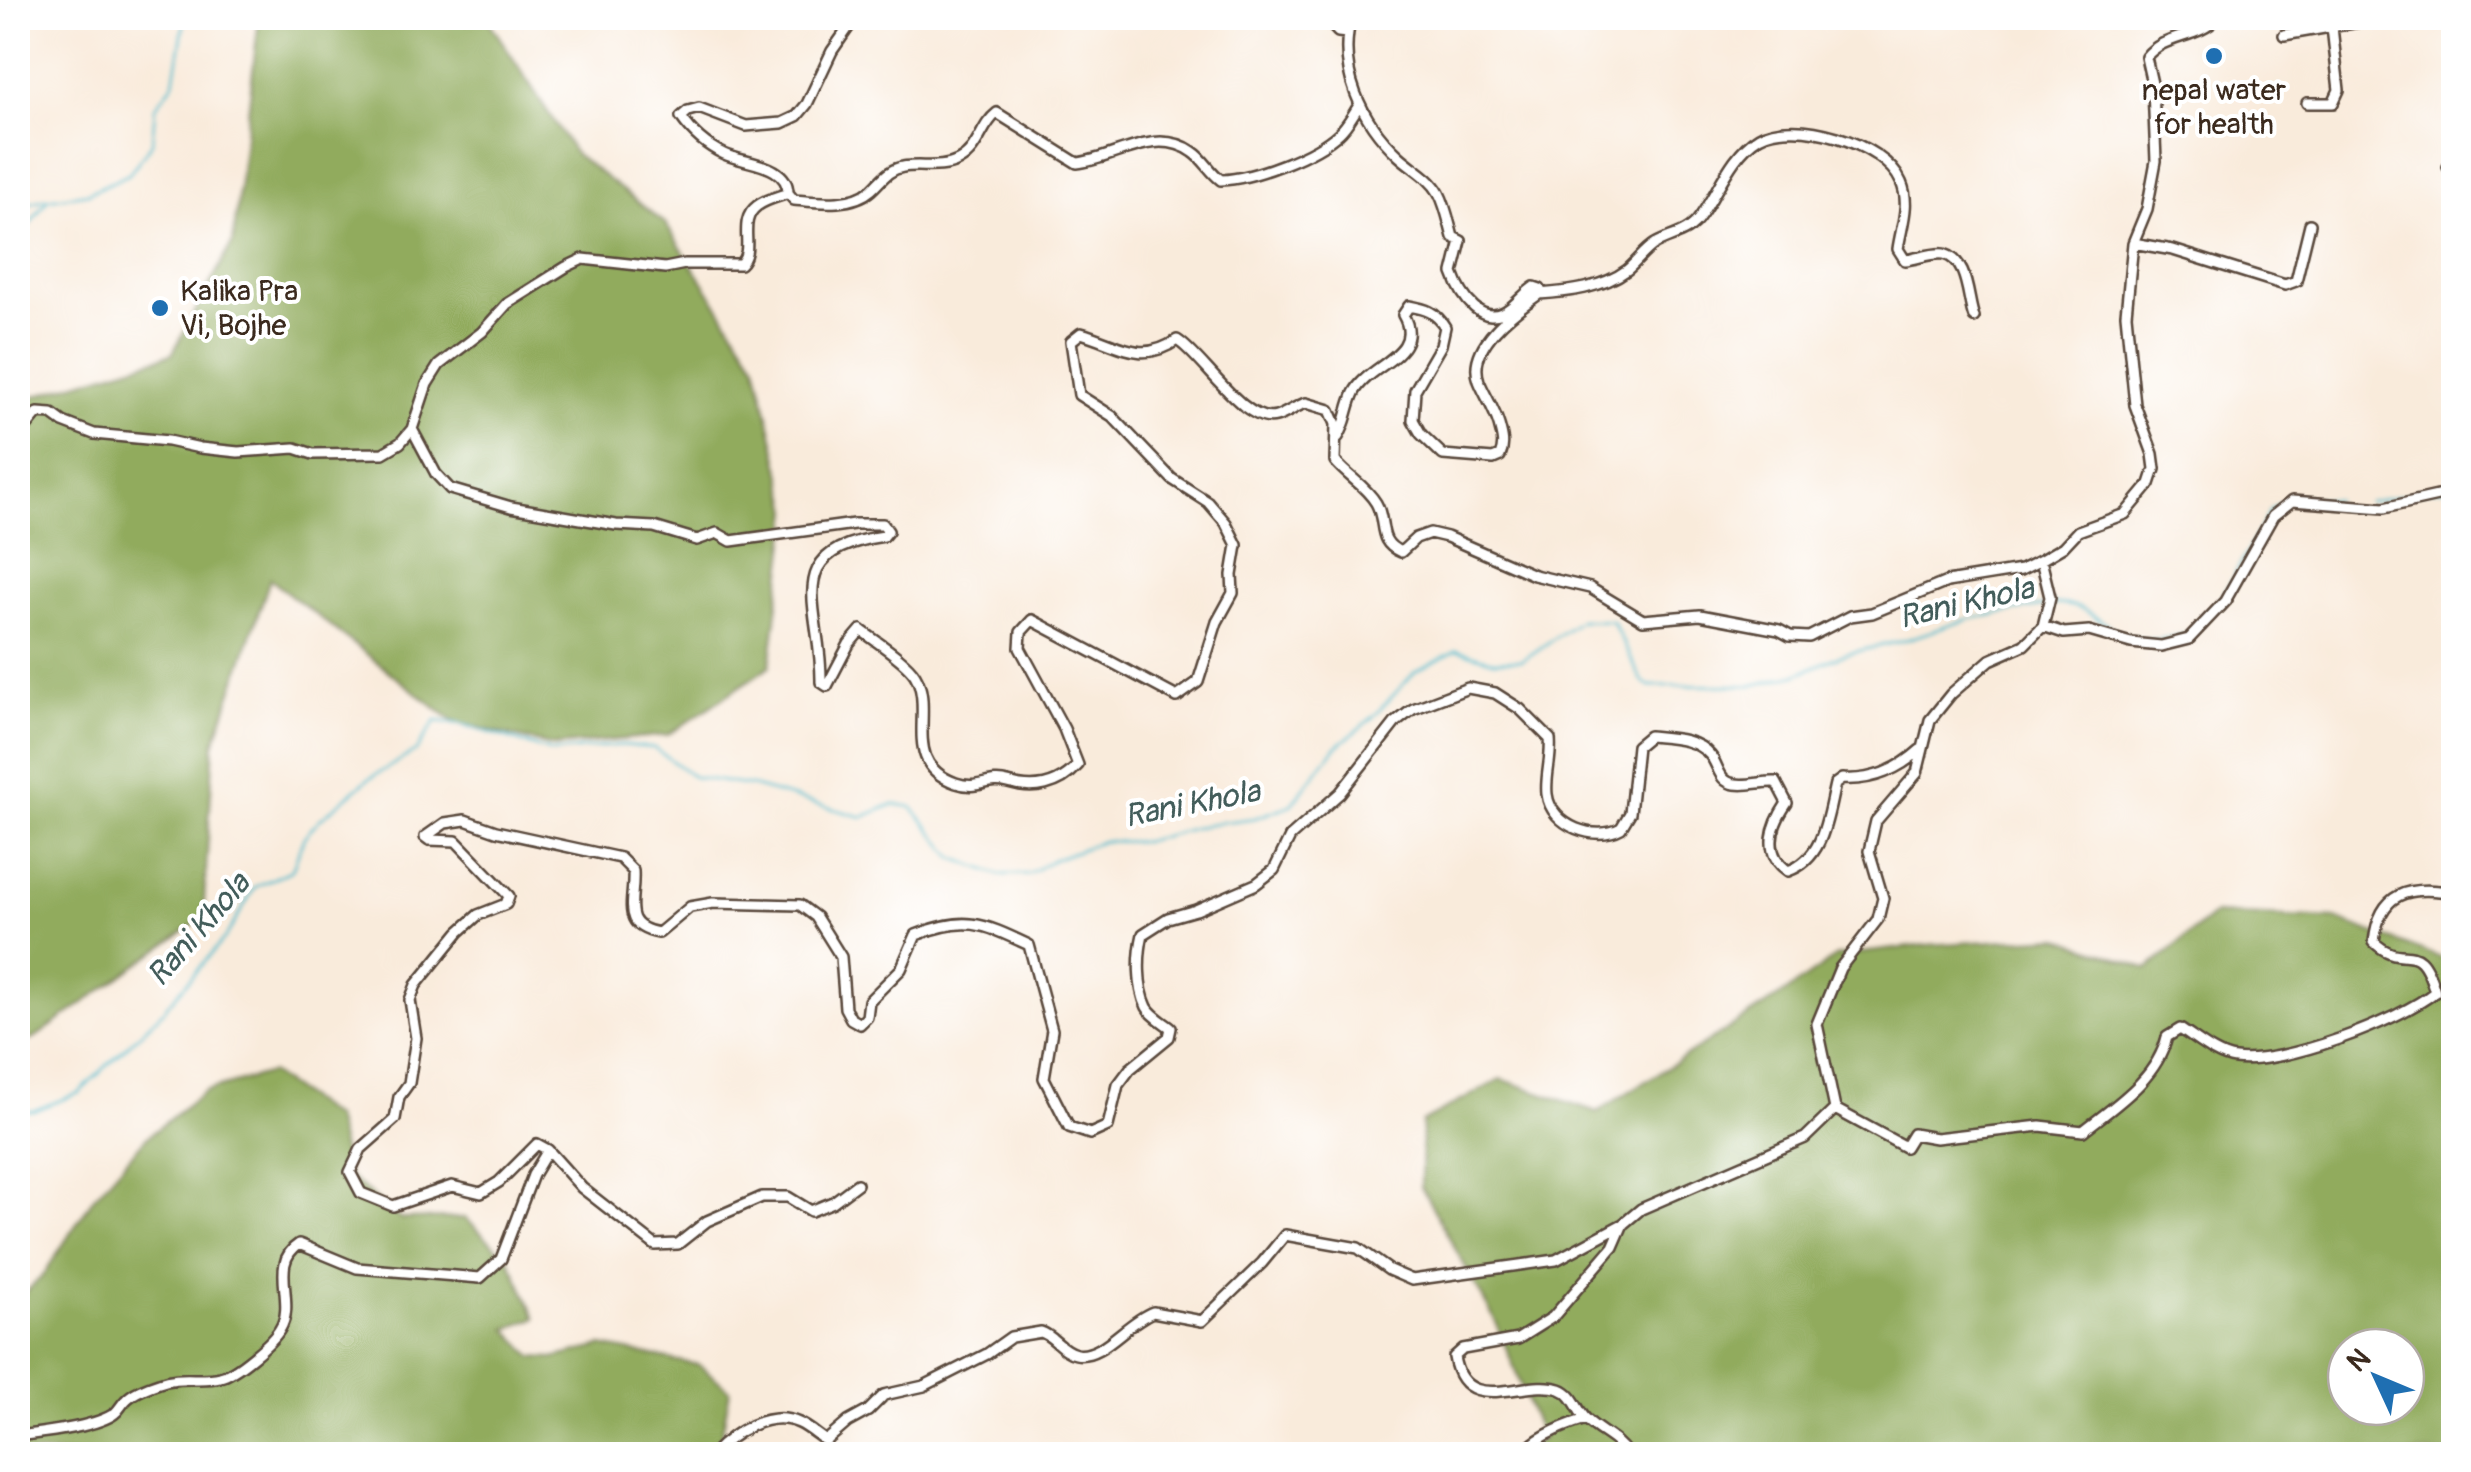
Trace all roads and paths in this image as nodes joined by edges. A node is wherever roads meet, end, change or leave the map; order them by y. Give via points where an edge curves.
1 (856, 18) edge
2 (1324, 18) edge
3 (1351, 18) edge
4 (2218, 18) edge
5 (2382, 18) edge
6 (2332, 28) junction
7 (1347, 33) junction
8 (2284, 35) dead end
9 (2307, 104) dead end
10 (1358, 107) junction
11 (788, 193) junction
12 (2310, 224) dead end
13 (2133, 243) junction
14 (1539, 294) junction
15 (1974, 318) dead end
16 (412, 429) junction
17 (18, 437) edge
18 (1336, 440) junction
19 (2454, 496) edge
20 (2041, 560) junction
21 (2042, 626) junction
22 (1920, 750) junction
23 (2454, 893) edge
24 (1835, 1109) junction
25 (548, 1150) junction
26 (857, 1184) dead end
27 (1624, 1224) junction
28 (1586, 1419) junction
29 (18, 1436) edge
30 (713, 1454) edge
31 (1522, 1454) edge
32 (1627, 1454) edge

1 - 11 street via 797,116 746,126 699,108 681,117 724,154 780,174
2 - 7 street
3 - 7 street
4 - 13 street via 2146,57 2156,161
5 - 6 street
6 - 8 street
6 - 9 street via 2339,90 2333,103
7 - 10 street
10 - 11 street via 1339,134 1316,148 1229,180 1212,174 1176,142 1140,144 1077,163 997,113 979,144 959,161 901,167 870,191 844,200 794,200
10 - 14 street via 1438,192 1461,241 1453,273 1469,305 1494,314 1534,287
11 - 16 street via 748,216 740,264 665,268 583,260 519,296 432,372
12 - 13 street via 2296,280 2285,286
13 - 20 street via 2127,337 2135,405 2155,469 2125,514 2078,531
14 - 15 street via 1598,285 1622,274 1654,244 1698,222 1746,147 1760,136 1796,128 1834,137 1892,166 1905,193 1898,249 1905,260 1942,253 1952,258 1965,276
14 - 18 street via 1488,338 1477,362 1502,438 1500,456 1443,455 1420,434 1414,398 1445,327 1439,317 1409,306 1405,346 1360,384
16 - 17 street via 383,452 359,454 200,448 94,434 38,413
16 - 18 street via 450,489 511,507 654,526 697,540 718,533 732,541 883,524 884,536 847,541 818,564 812,584 821,682 827,686 861,630 916,676 920,743 934,768 954,782 979,787 994,779 1035,787 1067,778 1078,765 1020,648 1021,632 1032,620 1177,696 1198,682 1234,592 1237,545 1226,523 1112,416 1079,394 1071,341 1081,333 1143,354 1177,340 1263,417 1306,403 1330,410
18 - 20 street via 1335,461 1373,499 1390,548 1401,552 1430,532 1534,575 1590,588 1642,620 1700,615 1809,637 1947,582 2021,570
19 - 21 street via 2384,508 2292,501 2267,526 2225,600 2189,639 2160,646
20 - 21 street via 2050,596
21 - 22 street via 1951,694 1930,720
22 - 24 street via 1917,772 1870,837 1883,898 1878,919 1840,968 1817,1024
22 - 25 street via 1886,772 1835,784 1815,849 1804,866 1788,870 1771,851 1787,803 1776,782 1734,784 1692,743 1648,736 1637,746 1630,813 1621,828 1596,836 1554,812 1547,796 1550,739 1504,697 1468,688 1413,709 1340,793 1296,830 1274,870 1143,934 1143,993 1148,1010 1171,1028 1169,1036 1130,1069 1114,1096 1108,1126 1090,1134 1069,1127 1044,1078 1052,1030 1028,945 967,922 916,936 901,969 869,1001 860,1024 845,1008 841,958 816,917 800,905 690,907 659,933 648,931 632,918 633,871 620,858 466,820 445,823 425,837 456,841 509,896 458,932 416,985 409,1083 394,1119 360,1149 350,1172 361,1194 392,1206 452,1186 480,1193 538,1144
23 - 24 street via 2404,891 2390,899 2376,923 2374,942 2384,951 2418,957 2427,966 2434,992 2417,1007 2290,1055 2256,1060 2231,1059 2180,1030 2167,1036 2148,1075 2083,1130 2040,1126 1936,1138 1913,1134 1905,1148
24 - 27 street via 1805,1138 1641,1209
25 - 26 street via 582,1188 655,1245 678,1244 707,1221 762,1197 788,1197 811,1211
25 - 29 street via 501,1259 480,1278 357,1268 299,1244 284,1265 284,1322 243,1363 220,1378 164,1381 87,1425
27 - 28 street via 1553,1317 1518,1339 1464,1349 1454,1358 1462,1376 1482,1392 1560,1390
27 - 30 street via 1556,1260 1412,1280 1358,1248 1285,1235 1202,1320 1153,1312 1097,1353 1068,1351 1041,1332 1011,1337 924,1386 884,1395 826,1440 796,1421 774,1419 730,1436
28 - 31 street
28 - 32 street

